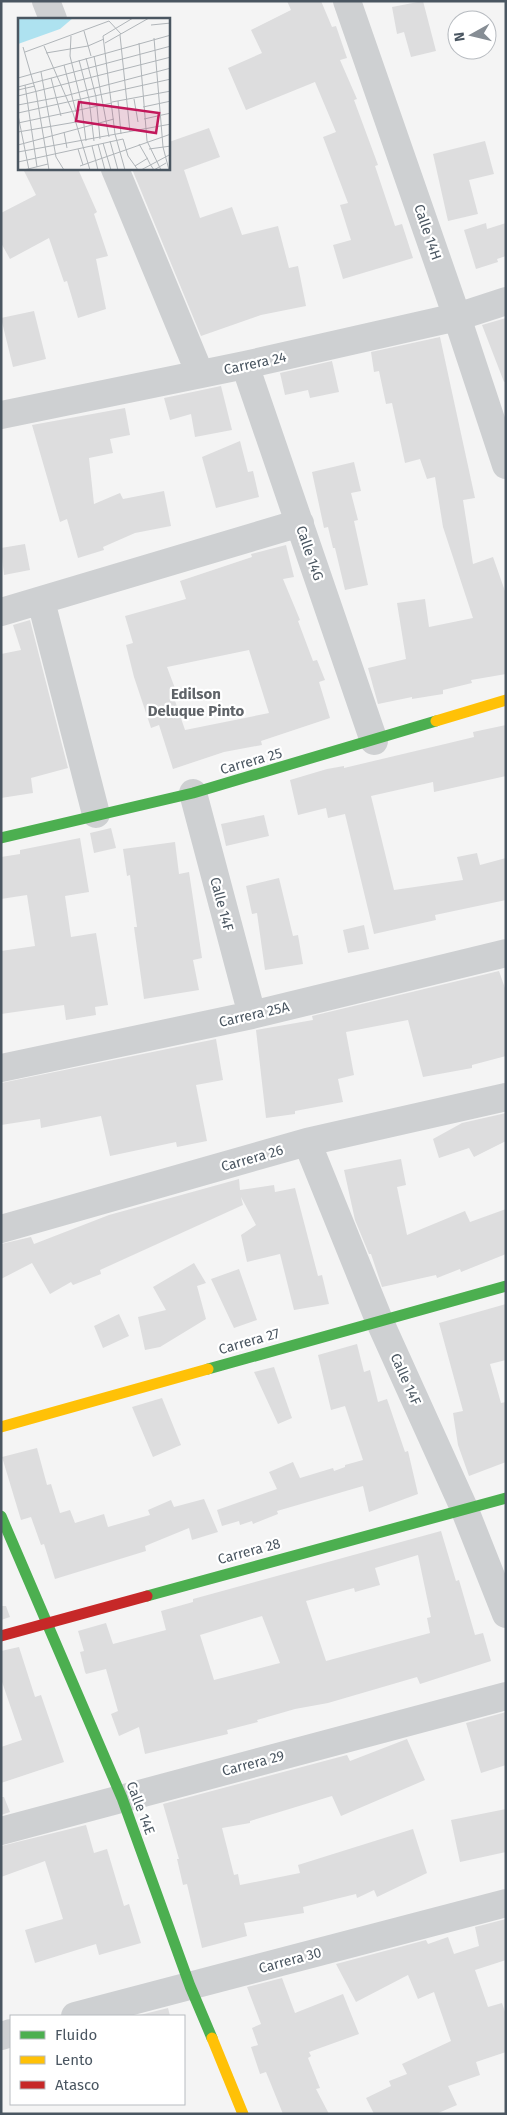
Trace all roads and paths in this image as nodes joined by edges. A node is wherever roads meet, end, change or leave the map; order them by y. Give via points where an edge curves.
1 (46, 1) edge
2 (347, 1) edge
3 (53, 18) edge
4 (115, 170) edge
5 (506, 301) edge
6 (457, 317) junction
7 (245, 365) junction
8 (200, 374) junction
9 (1, 415) edge
10 (506, 465) edge
11 (300, 523) junction
12 (41, 601) junction
13 (1, 612) edge
14 (506, 700) edge
15 (374, 740) junction
16 (193, 793) junction
17 (96, 814) junction
18 (1, 838) edge
19 (506, 953) edge
20 (252, 1016) junction
21 (1, 1068) edge
22 (506, 1097) edge
23 (307, 1142) junction
24 (1, 1229) edge
25 (506, 1286) edge
26 (379, 1320) junction
27 (1, 1427) edge
28 (506, 1498) edge
29 (464, 1508) junction
30 (1, 1516) edge
31 (506, 1614) edge
32 (46, 1623) junction
33 (1, 1636) edge
34 (506, 1696) edge
35 (122, 1798) junction
36 (1, 1831) edge
37 (506, 1903) edge
38 (190, 1986) junction
39 (79, 2015) edge
40 (243, 2114) edge

1 - 3 street
2 - 6 street, Calle 14H
4 - 8 street
5 - 6 street, Carrera 24
6 - 7 street, Carrera 24
6 - 10 street, Calle 14H
7 - 8 street, Carrera 24
7 - 11 street, Calle 14G
8 - 9 street, Carrera 24
11 - 12 street
11 - 15 street, Calle 14G
12 - 13 street
12 - 17 street
14 - 15 street, Carrera 25
15 - 16 street, Carrera 25
16 - 17 street, Carrera 25
16 - 20 street, Calle 14F
17 - 18 street, Carrera 25
19 - 20 street, Carrera 25A
20 - 21 street, Carrera 25A
22 - 23 street, Carrera 26
23 - 24 street, Carrera 26
23 - 26 street, Calle 14F
25 - 26 street, Carrera 27
26 - 27 street, Carrera 27
26 - 29 street, Calle 14F
28 - 29 street, Carrera 28
29 - 31 street, Calle 14F
29 - 32 street, Carrera 28
30 - 32 street, Calle 14E
32 - 33 street, Carrera 28
32 - 35 street, Calle 14E
34 - 35 street, Carrera 29
35 - 36 street, Carrera 29
35 - 38 street, Calle 14E
37 - 38 street, Carrera 30
38 - 39 street, Carrera 30
38 - 40 street, Calle 14E

